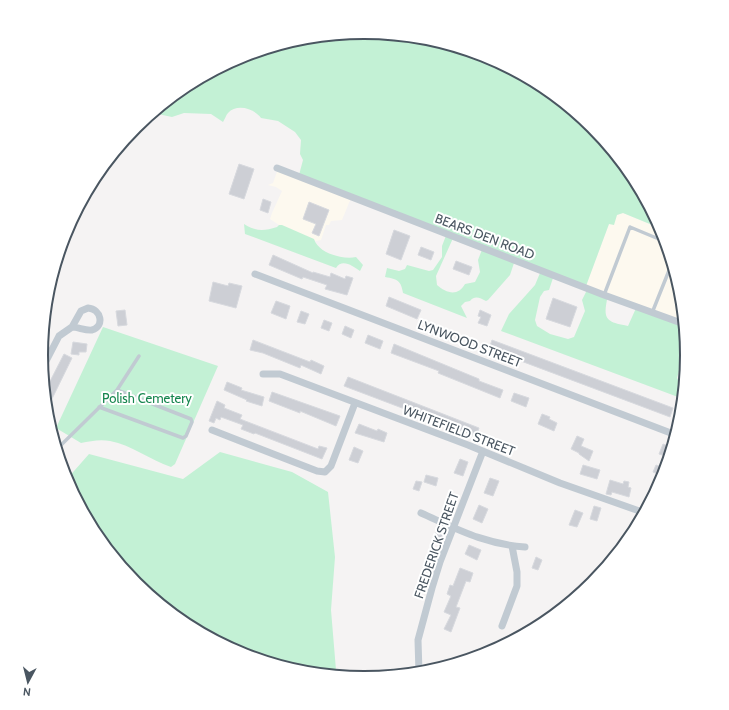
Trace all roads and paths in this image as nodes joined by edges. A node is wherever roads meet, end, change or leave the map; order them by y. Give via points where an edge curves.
1 (277, 168) dead end
2 (658, 239) edge
3 (669, 270) edge
4 (255, 274) dead end
5 (604, 295) junction
6 (652, 313) junction
7 (679, 322) edge
8 (72, 327) dead end
9 (139, 356) dead end
10 (48, 357) edge
11 (263, 374) dead end
12 (117, 390) junction
13 (355, 403) junction
14 (99, 407) junction
15 (212, 430) dead end
16 (671, 433) edge
17 (61, 445) edge
18 (483, 452) junction
19 (639, 511) edge
20 (421, 513) dead end
21 (454, 527) junction
22 (512, 546) junction
23 (525, 546) dead end
24 (502, 626) dead end
25 (419, 666) edge

1 - 5 street, BEARS DEN ROAD
2 - 5 lane via 630,227
3 - 6 lane
4 - 16 street, LYNWOOD STREET
5 - 6 street, BEARS DEN ROAD
6 - 7 street, BEARS DEN ROAD
8 - 10 street via 59,336
9 - 12 lane
11 - 13 street, WHITEFIELD STREET via 280,374
12 - 14 lane
12 - 14 lane via 191,418 192,422 186,436 183,438
13 - 15 street via 331,466 325,472
13 - 18 street, WHITEFIELD STREET
14 - 17 lane
18 - 19 street, WHITEFIELD STREET
18 - 21 street, FREDERICK STREET
20 - 21 street
21 - 22 street via 486,541
21 - 25 street, FREDERICK STREET via 440,562 418,640
22 - 23 street
22 - 24 street via 517,586

